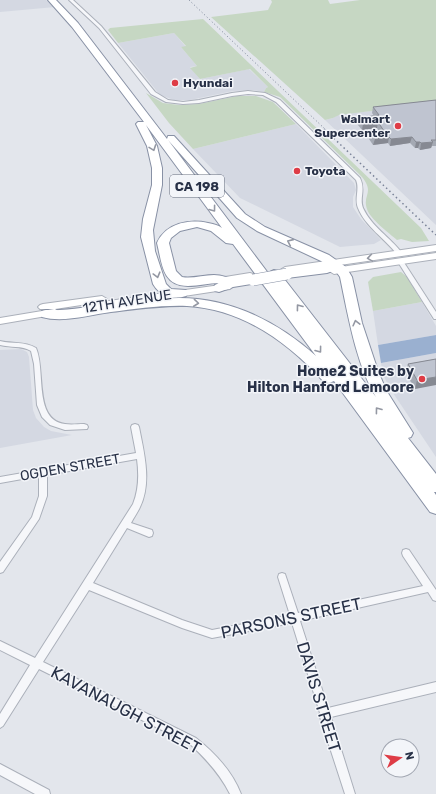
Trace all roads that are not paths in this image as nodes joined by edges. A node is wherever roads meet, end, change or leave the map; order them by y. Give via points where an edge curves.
1 (52, 0) edge
2 (60, 0) edge
3 (71, 0) edge
4 (123, 88) junction
5 (168, 135) junction
6 (435, 251) edge
7 (400, 257) junction
8 (338, 267) junction
9 (253, 279) junction
10 (228, 280) junction
11 (271, 285) junction
12 (218, 288) joint
13 (162, 290) junction
14 (182, 293) junction
15 (0, 314) edge
16 (46, 314) junction
17 (436, 317) edge
18 (0, 321) edge
19 (0, 343) edge
20 (84, 427) dead end
21 (135, 427) dead end
22 (140, 455) junction
23 (43, 472) junction
24 (0, 480) edge
25 (436, 481) edge
26 (420, 486) junction
27 (436, 486) edge
28 (436, 507) edge
29 (125, 524) junction
30 (149, 533) dead end
31 (406, 553) dead end
32 (0, 569) edge
33 (282, 577) dead end
34 (87, 585) junction
35 (430, 588) junction
36 (436, 597) edge
37 (295, 618) junction
38 (0, 645) edge
39 (36, 663) junction
40 (436, 687) edge
41 (324, 714) junction
42 (0, 723) edge
43 (0, 769) edge
44 (45, 794) edge
45 (236, 794) edge
46 (350, 794) edge

1 - 4 highway, CA 198 via 75,25
2 - 5 highway, CA 198 via 81,23
3 - 7 street via 100,27 152,93 162,100 190,103 232,94 251,93 278,101 358,179 362,190 362,210
4 -> 11 highway, CA 198
4 -> 13 highway via 156,159 156,185 148,238
8 -> 5 highway via 325,258 261,229 241,216
27 -> 5 highway, CA 198
6 - 7 main road
7 - 8 main road
7 - 17 street
8 - 9 highway, bridge
25 -> 8 highway via 375,382 358,330 346,277
9 - 10 main road, 12TH AVENUE
9 - 12 highway
10 - 11 highway via 182,282 175,279 170,272 164,248 166,236 176,229 189,225 215,228 227,237 249,264
10 - 13 main road, 12TH AVENUE
11 -> 26 highway, CA 198
12 - 14 main road, 12TH AVENUE
13 - 14 highway
13 - 15 main road, 12TH AVENUE
14 - 16 main road, 12TH AVENUE
16 - 18 main road, 12TH AVENUE
16 -> 26 highway via 60,315 133,305 186,302 218,306 246,316 288,340 315,362
19 - 20 street via 23,345 34,350 40,405 46,419 60,426
21 - 22 street
22 - 23 street, OGDEN STREET
22 - 29 street via 142,491
23 - 24 street, OGDEN STREET
23 - 32 street via 43,496 35,519
26 - 28 highway, CA 198
29 - 30 street
29 - 34 street
31 - 35 street
33 - 37 street, DAVIS STREET
34 - 37 street, PARSONS STREET via 212,634
34 - 39 street
35 - 36 street
35 - 37 street, PARSONS STREET
37 - 41 street, DAVIS STREET
38 - 39 street, KAVANAUGH STREET
39 - 42 street
39 - 45 street, KAVANAUGH STREET via 194,741 210,754 223,770
40 - 41 street
41 - 46 street, DAVIS STREET
43 - 44 street

